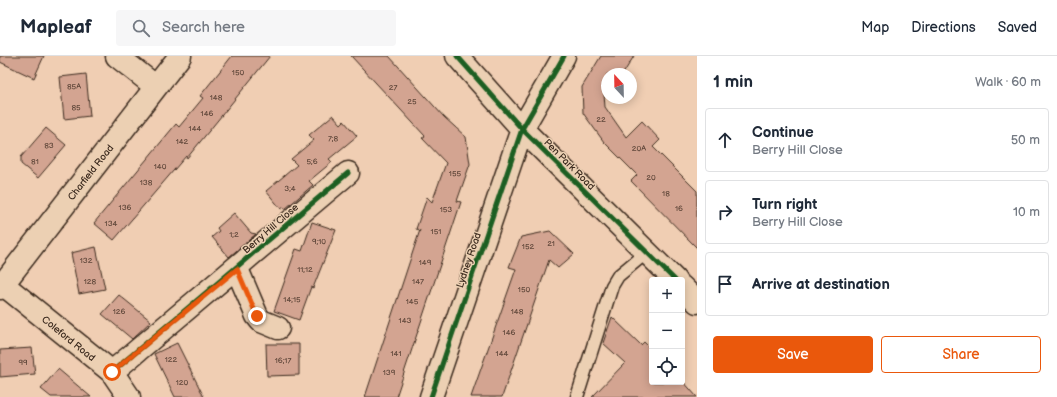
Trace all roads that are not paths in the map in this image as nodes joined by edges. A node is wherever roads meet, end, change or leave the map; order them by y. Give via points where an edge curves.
1 (117, 56) edge
2 (180, 56) edge
3 (457, 56) edge
4 (564, 56) edge
5 (155, 86) junction
6 (522, 129) junction
7 (348, 173) dead end
8 (647, 252) junction
9 (237, 269) junction
10 (672, 277) edge
11 (1, 285) edge
12 (685, 290) edge
13 (697, 302) edge
14 (278, 328) dead end
15 (112, 372) junction
16 (129, 397) edge
17 (431, 397) edge
18 (577, 397) edge

1 - 5 street
2 - 5 street, Charfield Road
3 - 6 street, Pen Park Road
4 - 6 street, Lydney Road
5 - 11 street, Charfield Road
6 - 8 street, Pen Park Road
6 - 17 street, Lydney Road
7 - 9 street, Berry Hill Close
8 - 10 street, Pen Park Road
8 - 18 lane via 618,276 612,286
9 - 14 street via 257,316 261,321
9 - 15 street, Berry Hill Close
11 - 15 street, Coleford Road
12 - 13 street
15 - 16 street, Coleford Road

